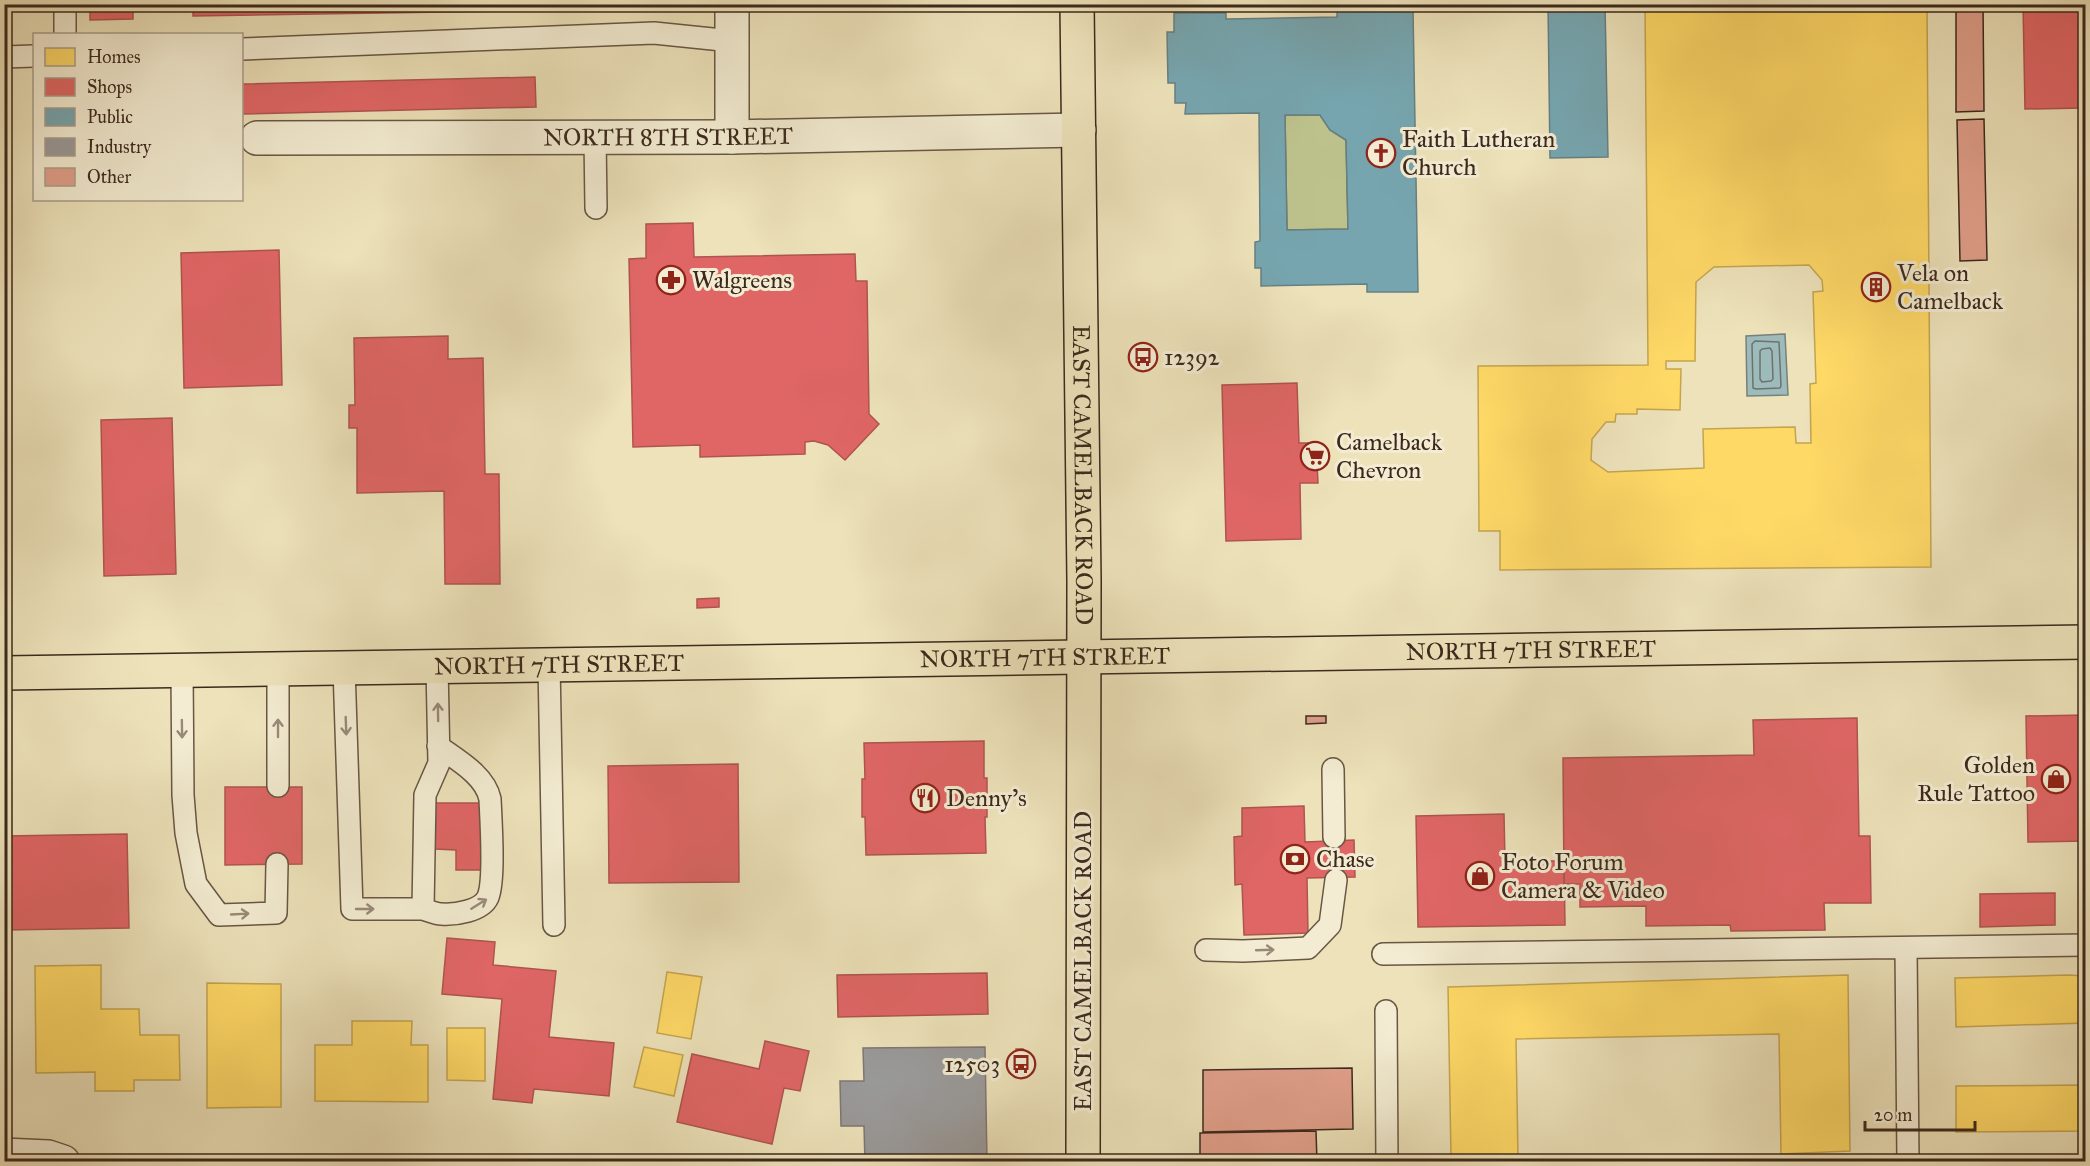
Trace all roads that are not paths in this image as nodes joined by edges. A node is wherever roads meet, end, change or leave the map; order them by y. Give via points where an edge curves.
1 (65, 4) edge
2 (732, 4) edge
3 (1077, 4) edge
4 (65, 33) edge
5 (732, 41) junction
6 (243, 49) edge
7 (33, 56) edge
8 (4, 57) edge
9 (1079, 130) junction
10 (595, 137) junction
11 (732, 137) junction
12 (257, 138) dead end
13 (596, 208) dead end
14 (2085, 642) edge
15 (1084, 656) junction
16 (549, 665) junction
17 (437, 666) junction
18 (344, 668) junction
19 (278, 669) junction
20 (182, 670) junction
21 (4, 673) edge
22 (438, 746) junction
23 (1333, 769) dead end
24 (278, 786) dead end
25 (1334, 837) dead end
26 (277, 864) dead end
27 (1336, 880) dead end
28 (423, 909) junction
29 (554, 925) dead end
30 (2085, 945) edge
31 (1906, 948) junction
32 (1206, 950) dead end
33 (1383, 954) dead end
34 (1386, 1011) dead end
35 (4, 1155) edge
36 (63, 1161) edge
37 (1083, 1161) edge
38 (1387, 1161) edge
39 (1908, 1161) edge

1 - 4 lane
2 - 5 street
3 - 9 main road, EAST CAMELBACK ROAD
5 - 6 lane via 654,33
5 - 11 street
7 - 8 lane
9 - 11 street, NORTH 8TH STREET
9 - 15 main road, EAST CAMELBACK ROAD
10 - 11 street, NORTH 8TH STREET
10 - 12 street, NORTH 8TH STREET
10 - 13 lane
14 - 15 main road, NORTH 7TH STREET
15 - 16 main road, NORTH 7TH STREET
15 - 37 main road, EAST CAMELBACK ROAD
16 - 17 main road, NORTH 7TH STREET
16 - 29 lane
17 - 18 main road, NORTH 7TH STREET
22 -> 17 lane
18 - 19 main road, NORTH 7TH STREET
18 -> 28 lane via 352,909
19 - 20 main road, NORTH 7TH STREET
24 -> 19 lane
20 - 21 main road, NORTH 7TH STREET
20 -> 26 lane via 186,833 196,884 219,915 276,913
22 - 28 lane via 439,764 424,795
28 -> 22 lane via 440,915 478,907 487,899 491,883 488,788
23 - 25 lane
32 -> 27 lane via 1308,948 1330,925
30 - 31 lane
31 - 33 lane
31 - 39 lane
34 - 38 lane
35 - 36 street via 48,1156

